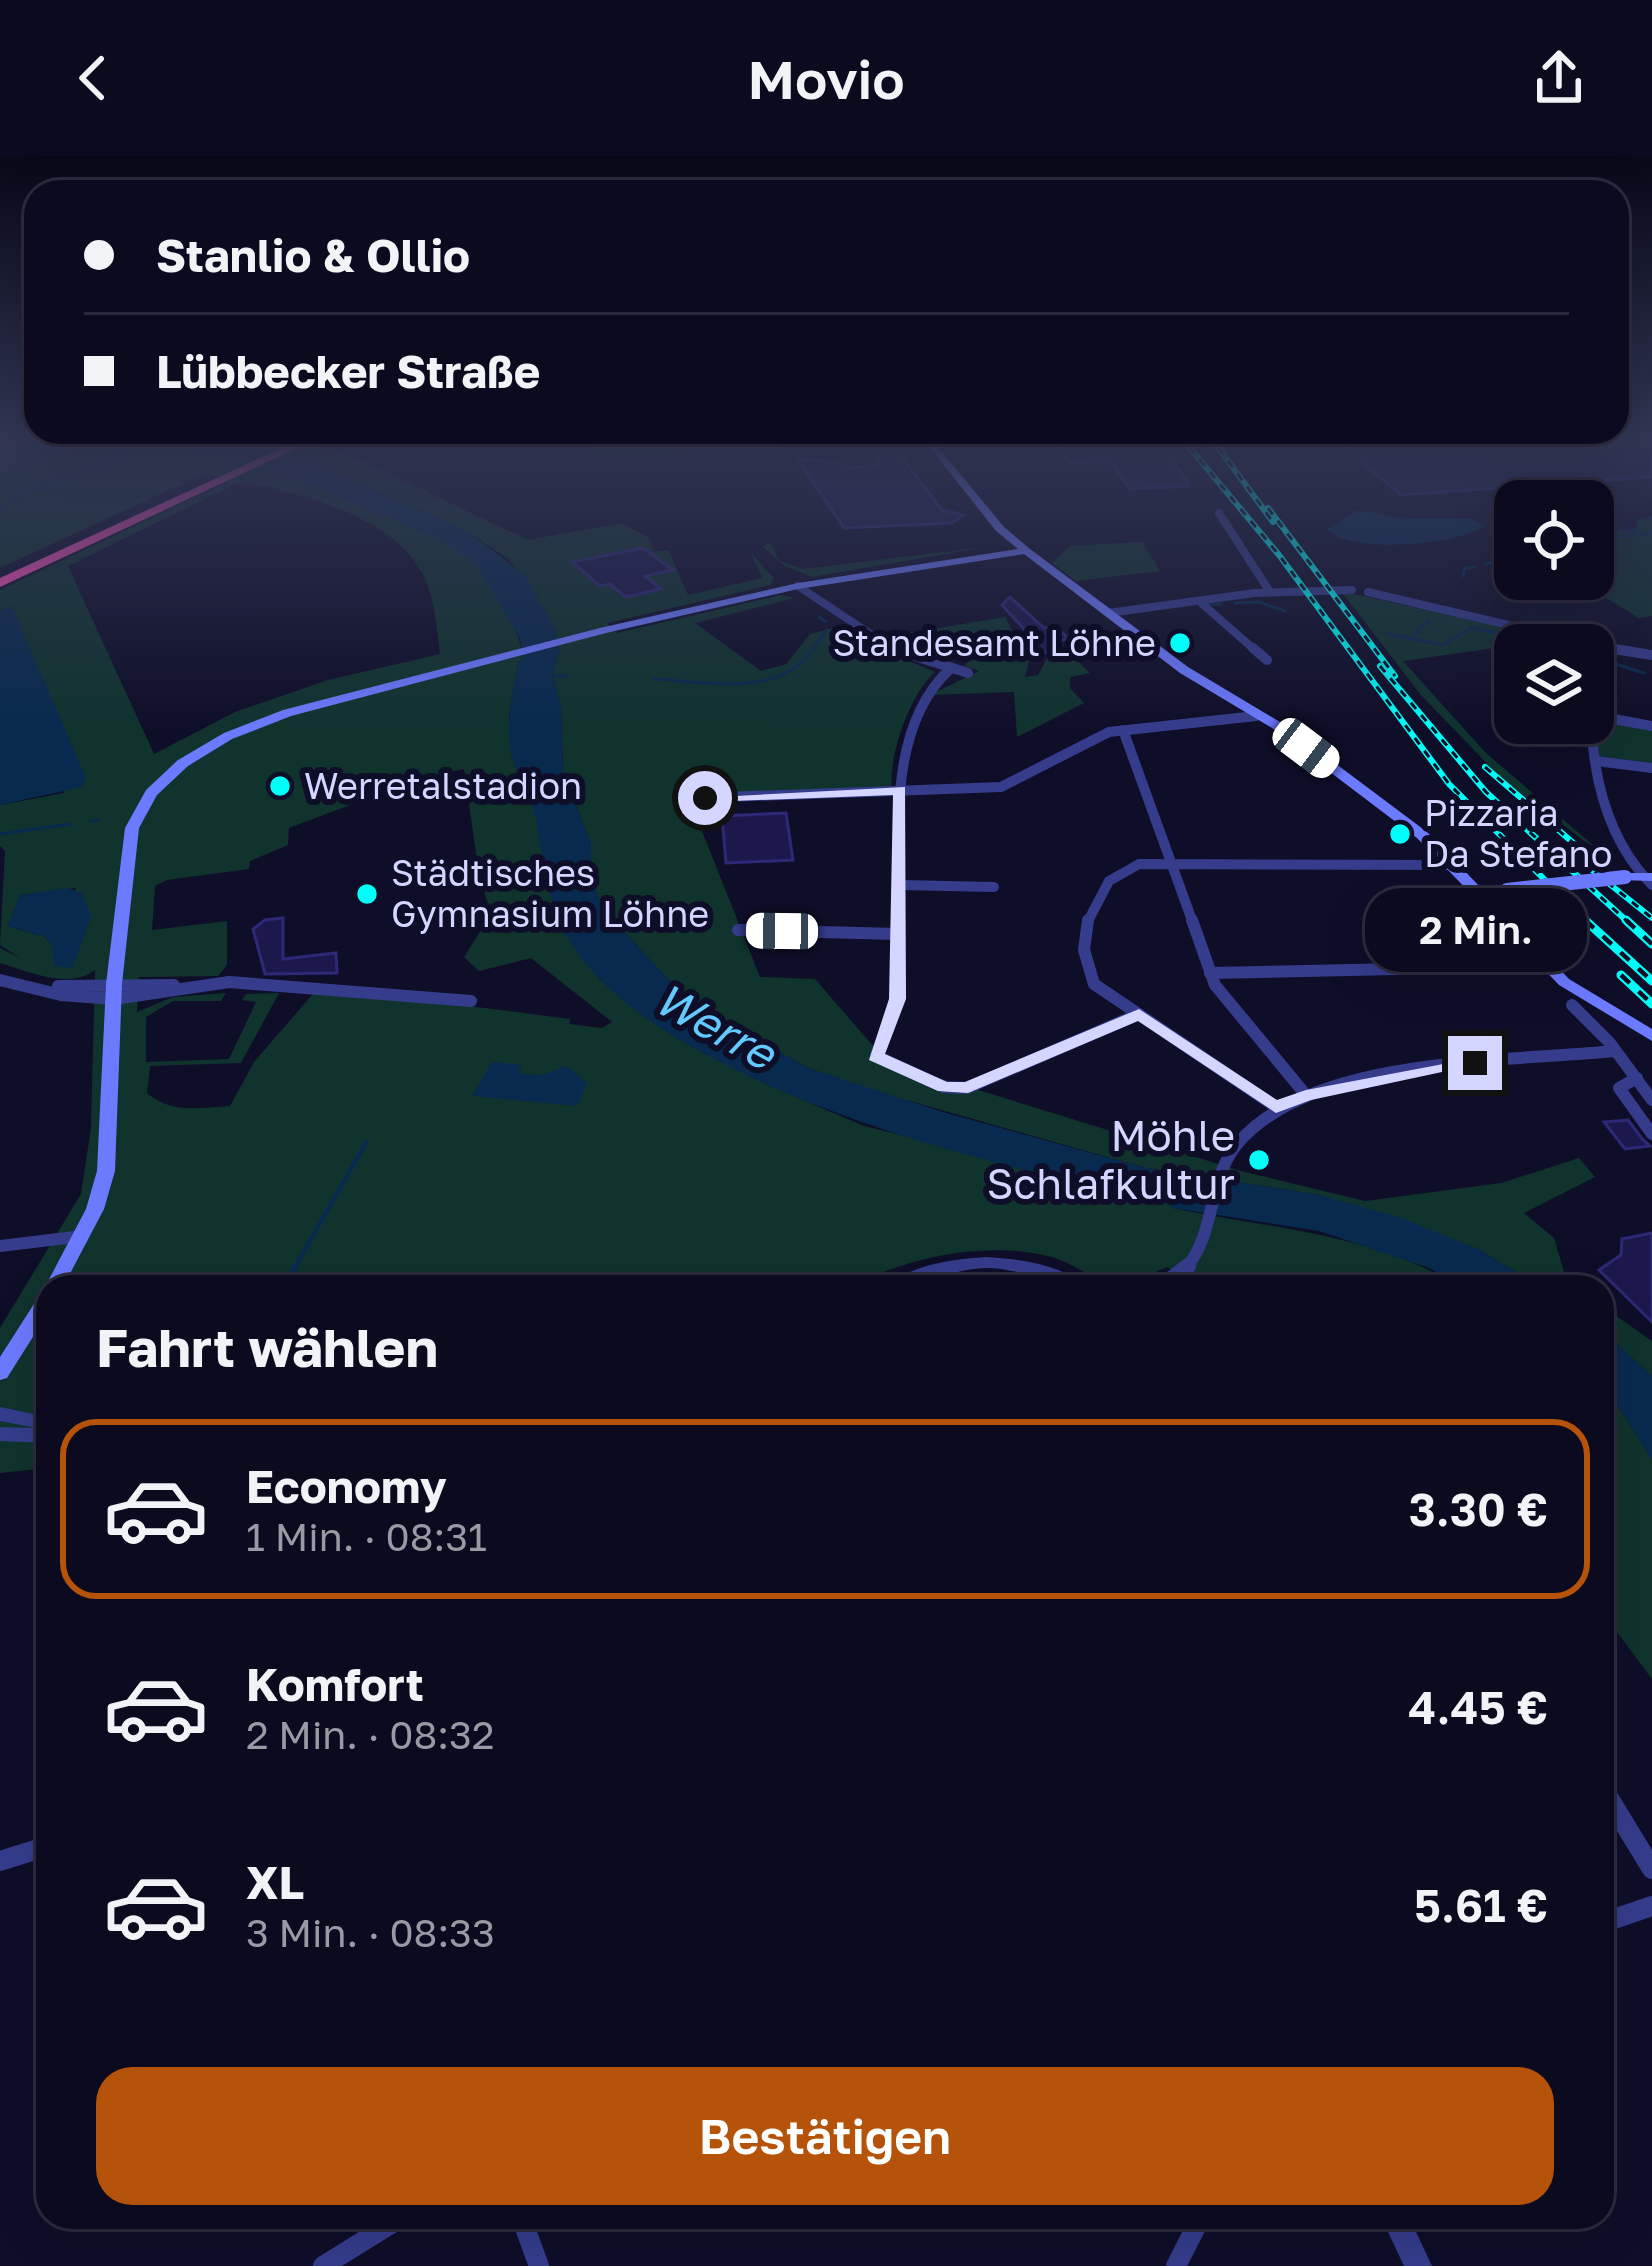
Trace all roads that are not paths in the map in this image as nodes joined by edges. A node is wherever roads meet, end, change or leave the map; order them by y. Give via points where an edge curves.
1 (96, 533) edge
2 (1000, 533) edge
3 (1005, 533) edge
4 (1232, 533) edge
5 (1026, 551) junction
6 (988, 556) junction
7 (0, 579) edge
8 (798, 586) junction
9 (1270, 592) junction
10 (1199, 601) junction
11 (1108, 614) junction
12 (1504, 624) edge
13 (1614, 648) edge
14 (1652, 655) edge
15 (1267, 660) dead end
16 (950, 669) junction
17 (968, 673) dead end
18 (1256, 716) junction
19 (1614, 720) edge
20 (1652, 726) edge
21 (1123, 730) junction
22 (1594, 744) edge
23 (1596, 761) junction
24 (1652, 769) edge
25 (900, 790) junction
26 (697, 798) dead end
27 (1172, 865) junction
28 (1455, 865) junction
29 (1643, 879) edge
30 (899, 885) junction
31 (994, 887) dead end
32 (1483, 893) junction
33 (738, 930) dead end
34 (898, 934) junction
35 (1541, 958) junction
36 (1210, 973) junction
37 (0, 976) edge
38 (114, 992) junction
39 (471, 1001) dead end
40 (1572, 1006) dead end
41 (1139, 1014) junction
42 (1652, 1036) edge
43 (1614, 1051) junction
44 (1637, 1078) junction
45 (1306, 1095) junction
46 (1652, 1100) edge
47 (1276, 1108) junction
48 (1652, 1134) edge
49 (83, 1236) junction
50 (0, 1246) edge
51 (61, 1275) edge
52 (924, 1275) edge
53 (1042, 1275) edge
54 (1177, 1275) edge
55 (36, 1317) edge
56 (6, 1366) edge
57 (0, 1414) edge
58 (36, 1422) edge
59 (0, 1434) edge
60 (36, 1436) edge
61 (1614, 1806) edge
62 (36, 1850) edge
63 (0, 1861) edge
64 (1652, 1869) edge
65 (1652, 1906) edge
66 (1614, 1919) edge
67 (383, 2229) edge
68 (525, 2229) edge
69 (1196, 2229) edge
70 (1401, 2229) edge
71 (323, 2266) edge
72 (538, 2266) edge
73 (1176, 2266) edge
74 (1418, 2266) edge

1 - 7 highway
2 - 6 main road via 1002,547
3 - 5 main road
4 - 9 street
5 - 6 main road
5 - 11 main road
6 - 8 main road
8 - 16 street via 875,640
8 - 38 main road via 364,691 228,736 151,793 129,843
9 - 10 street
9 - 12 street via 1361,586
10 - 11 street
10 - 15 street
11 - 18 main road
13 - 14 street
16 - 17 street
16 - 25 street via 924,693
18 - 21 street
18 - 28 main road
19 - 20 street
21 - 25 street via 1058,752 1001,787
21 - 27 street
22 - 23 street
23 - 24 street
23 - 29 street via 1608,809
25 - 26 street
25 - 30 street
27 - 28 street
27 - 36 street
27 - 41 street via 1139,864 1114,874 1082,932 1094,983
28 - 32 main road
29 - 32 main road, bridge
30 - 31 street
30 - 34 street
32 - 35 main road
33 - 34 street
34 - 41 street via 897,999 876,1056 944,1087 968,1088
35 - 36 street
35 - 42 main road via 1576,992
36 - 45 street
37 - 38 street via 61,995
38 - 39 street via 229,982
38 - 49 main road via 109,1152
40 - 43 street
41 - 47 street
43 - 44 street
43 - 45 street via 1475,1063
44 - 46 street
44 - 48 street via 1619,1088
45 - 47 street
47 - 54 street via 1233,1148 1207,1238
49 - 50 street
49 - 51 main road
52 - 53 street via 1002,1262
55 - 56 main road
57 - 58 street
59 - 60 street
61 - 64 street
62 - 63 street
65 - 66 street
67 - 71 street
68 - 72 street
69 - 73 street
70 - 74 street

